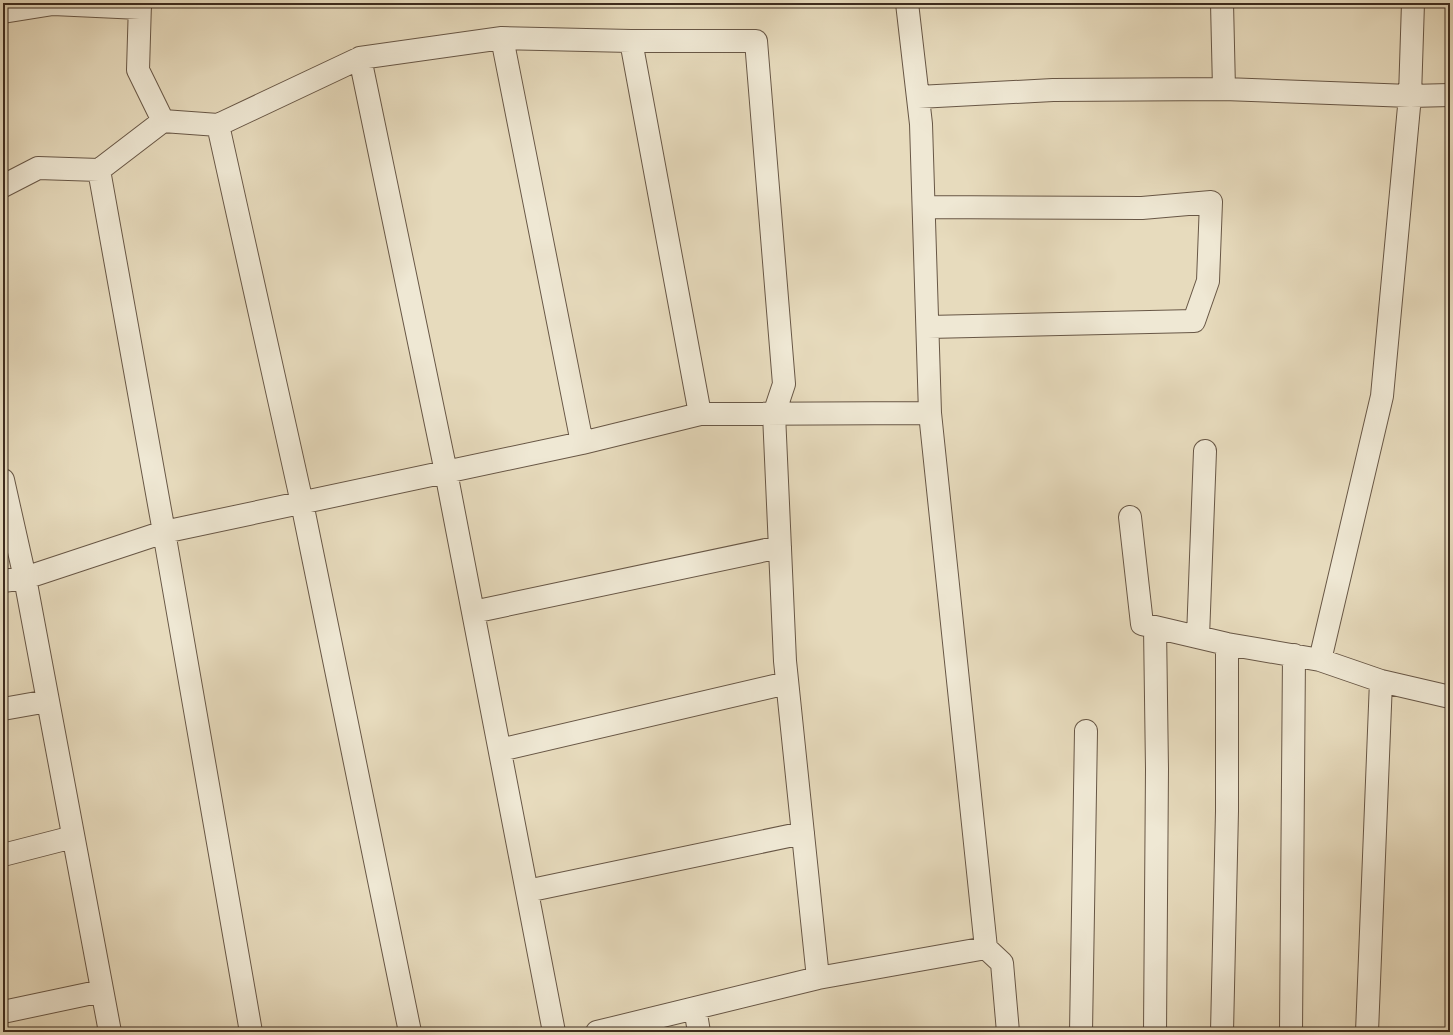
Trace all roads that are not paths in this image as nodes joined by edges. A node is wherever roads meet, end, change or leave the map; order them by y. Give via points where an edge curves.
1 (907, 3) edge
2 (1222, 3) edge
3 (1413, 3) edge
4 (140, 5) edge
5 (3, 12) edge
6 (502, 38) junction
7 (630, 41) junction
8 (360, 58) junction
9 (1224, 89) junction
10 (1450, 95) edge
11 (1410, 96) junction
12 (918, 97) junction
13 (163, 121) junction
14 (218, 125) junction
15 (99, 170) junction
16 (3, 186) edge
17 (924, 207) junction
18 (928, 327) junction
19 (930, 413) junction
20 (700, 414) junction
21 (774, 414) junction
22 (582, 443) junction
23 (1205, 451) dead end
24 (446, 472) junction
25 (3, 480) edge
26 (302, 503) junction
27 (1130, 517) dead end
28 (164, 532) junction
29 (780, 547) junction
30 (25, 578) junction
31 (3, 581) edge
32 (473, 612) junction
33 (1155, 626) junction
34 (1198, 637) junction
35 (1227, 644) junction
36 (1294, 655) junction
37 (1320, 660) junction
38 (1381, 681) junction
39 (787, 683) junction
40 (1449, 694) edge
41 (48, 701) junction
42 (3, 709) edge
43 (1086, 731) dead end
44 (500, 750) junction
45 (803, 832) junction
46 (73, 837) junction
47 (3, 855) edge
48 (527, 891) junction
49 (986, 948) junction
50 (818, 978) junction
51 (102, 991) junction
52 (695, 1008) junction
53 (3, 1012) edge
54 (110, 1032) edge
55 (251, 1032) edge
56 (410, 1032) edge
57 (554, 1032) edge
58 (597, 1032) edge
59 (699, 1032) edge
60 (1008, 1032) edge
61 (1081, 1032) edge
62 (1156, 1032) edge
63 (1222, 1032) edge
64 (1291, 1032) edge
65 (1367, 1032) edge

1 - 12 street
2 - 9 street
3 - 11 street
4 - 5 street via 53,4
4 - 13 street via 138,70
6 - 7 street
6 - 8 street
6 - 22 street
7 - 20 street
7 - 21 street via 756,41 784,384
8 - 14 street
8 - 24 street
9 - 11 street
9 - 12 street via 1053,90
10 - 11 street
11 - 37 street via 1382,396
12 - 17 street
13 - 14 street
13 - 15 street
14 - 26 street
15 - 16 street via 38,168
15 - 28 street
17 - 18 street
17 - 18 street via 1142,208 1211,202 1208,281 1194,321
18 - 19 street
19 - 21 street
19 - 49 street
20 - 21 street
20 - 22 street
21 - 29 street
22 - 24 street
23 - 34 street
24 - 26 street
24 - 32 street
25 - 30 street
26 - 28 street
26 - 56 street
27 - 33 street via 1142,624
28 - 30 street
28 - 55 street
29 - 32 street
29 - 39 street
30 - 31 street
30 - 41 street
32 - 44 street
33 - 34 street
33 - 62 street
34 - 35 street
35 - 36 street
35 - 63 street via 1227,819
36 - 37 street
36 - 64 street
37 - 38 street
38 - 40 street
38 - 65 street
39 - 44 street
39 - 45 street
41 - 42 street
41 - 46 street
43 - 61 street
44 - 48 street
45 - 48 street
45 - 50 street
46 - 47 street
46 - 51 street
48 - 57 street
49 - 50 street
49 - 60 street via 1002,963
50 - 52 street
51 - 53 street
51 - 54 street
52 - 58 street
52 - 59 street

